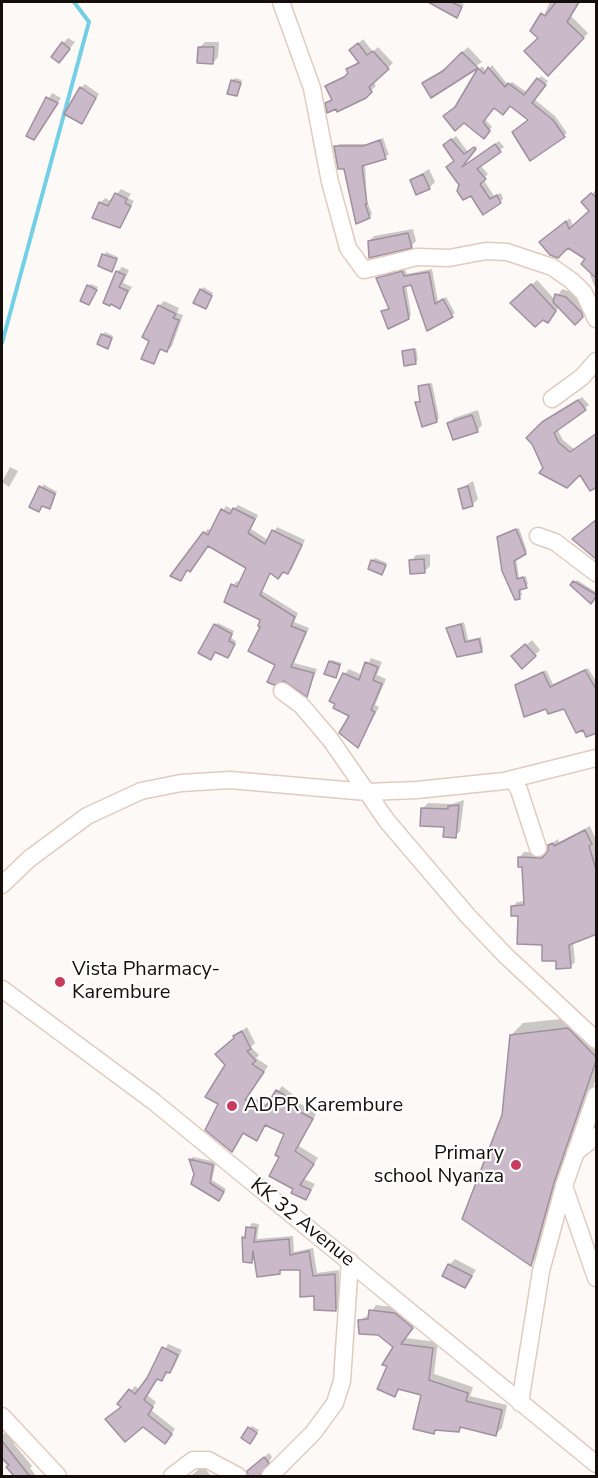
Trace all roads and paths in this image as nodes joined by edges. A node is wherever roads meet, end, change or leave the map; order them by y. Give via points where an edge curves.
1 (281, 2) edge
2 (597, 319) edge
3 (597, 361) edge
4 (552, 399) dead end
5 (538, 536) dead end
6 (597, 573) edge
7 (282, 691) dead end
8 (597, 758) edge
9 (512, 779) junction
10 (367, 792) junction
11 (538, 848) dead end
12 (2, 885) edge
13 (2, 989) edge
14 (597, 1040) edge
15 (597, 1095) edge
16 (597, 1136) edge
17 (574, 1154) junction
18 (564, 1186) junction
19 (350, 1261) junction
20 (597, 1278) edge
21 (520, 1403) junction
22 (2, 1416) edge
23 (597, 1464) edge
24 (58, 1476) edge
25 (172, 1476) edge
26 (238, 1476) edge
27 (270, 1476) edge

1 - 2 street via 312,88 330,182 348,248 364,270 417,257 449,258 486,250 507,252 552,267 572,280 584,293
3 - 4 street
5 - 6 street via 555,542
7 - 10 street via 310,715
8 - 9 street
9 - 10 street
9 - 11 street
10 - 12 street via 230,780 181,783 141,791 87,816 46,845
10 - 14 street via 387,821 505,956
13 - 19 street, KK 32 Avenue via 126,1079
15 - 17 street
16 - 17 street
17 - 18 street
18 - 20 street
18 - 21 street via 541,1271
19 - 21 street, KK 32 Avenue
19 - 27 street via 342,1381 335,1403 313,1433
21 - 23 street, KK 32 Avenue
22 - 24 street
25 - 26 street via 193,1460 208,1460

